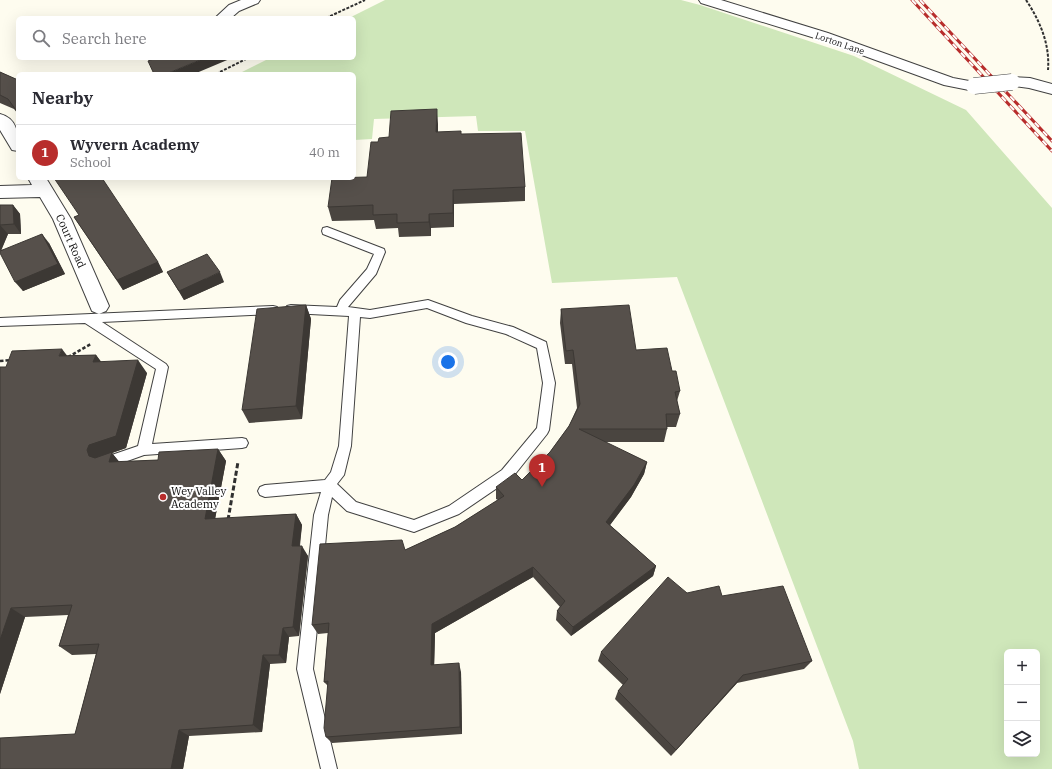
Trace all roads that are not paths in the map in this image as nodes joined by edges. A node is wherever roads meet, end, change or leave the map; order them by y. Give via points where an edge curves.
1 (253, 0) edge
2 (706, 0) edge
3 (224, 16) edge
4 (1046, 88) edge
5 (0, 119) edge
6 (16, 143) edge
7 (41, 184) edge
8 (0, 192) edge
9 (327, 231) dead end
10 (341, 311) junction
11 (355, 313) junction
12 (94, 314) junction
13 (0, 322) edge
14 (242, 442) dead end
15 (144, 450) junction
16 (105, 462) edge
17 (329, 485) junction
18 (265, 490) dead end
19 (329, 769) edge

1 - 3 street via 234,8
2 - 4 street, Lorton Lane, bridge via 823,36 950,82 974,86 1012,82
5 - 6 street
7 - 8 street
7 - 12 street, Court Road via 62,218
9 - 10 lane via 380,252 372,271 344,303
10 - 11 lane
10 - 12 lane via 301,309
11 - 17 lane via 345,446 337,475
11 - 17 lane via 370,314 428,304 470,320 508,330 542,345 549,383 543,430 507,474 454,510 414,526 352,507
12 - 13 lane
12 - 15 lane via 109,333 162,366
14 - 15 lane
15 - 16 lane
17 - 18 lane
17 - 19 lane via 321,515 305,669

